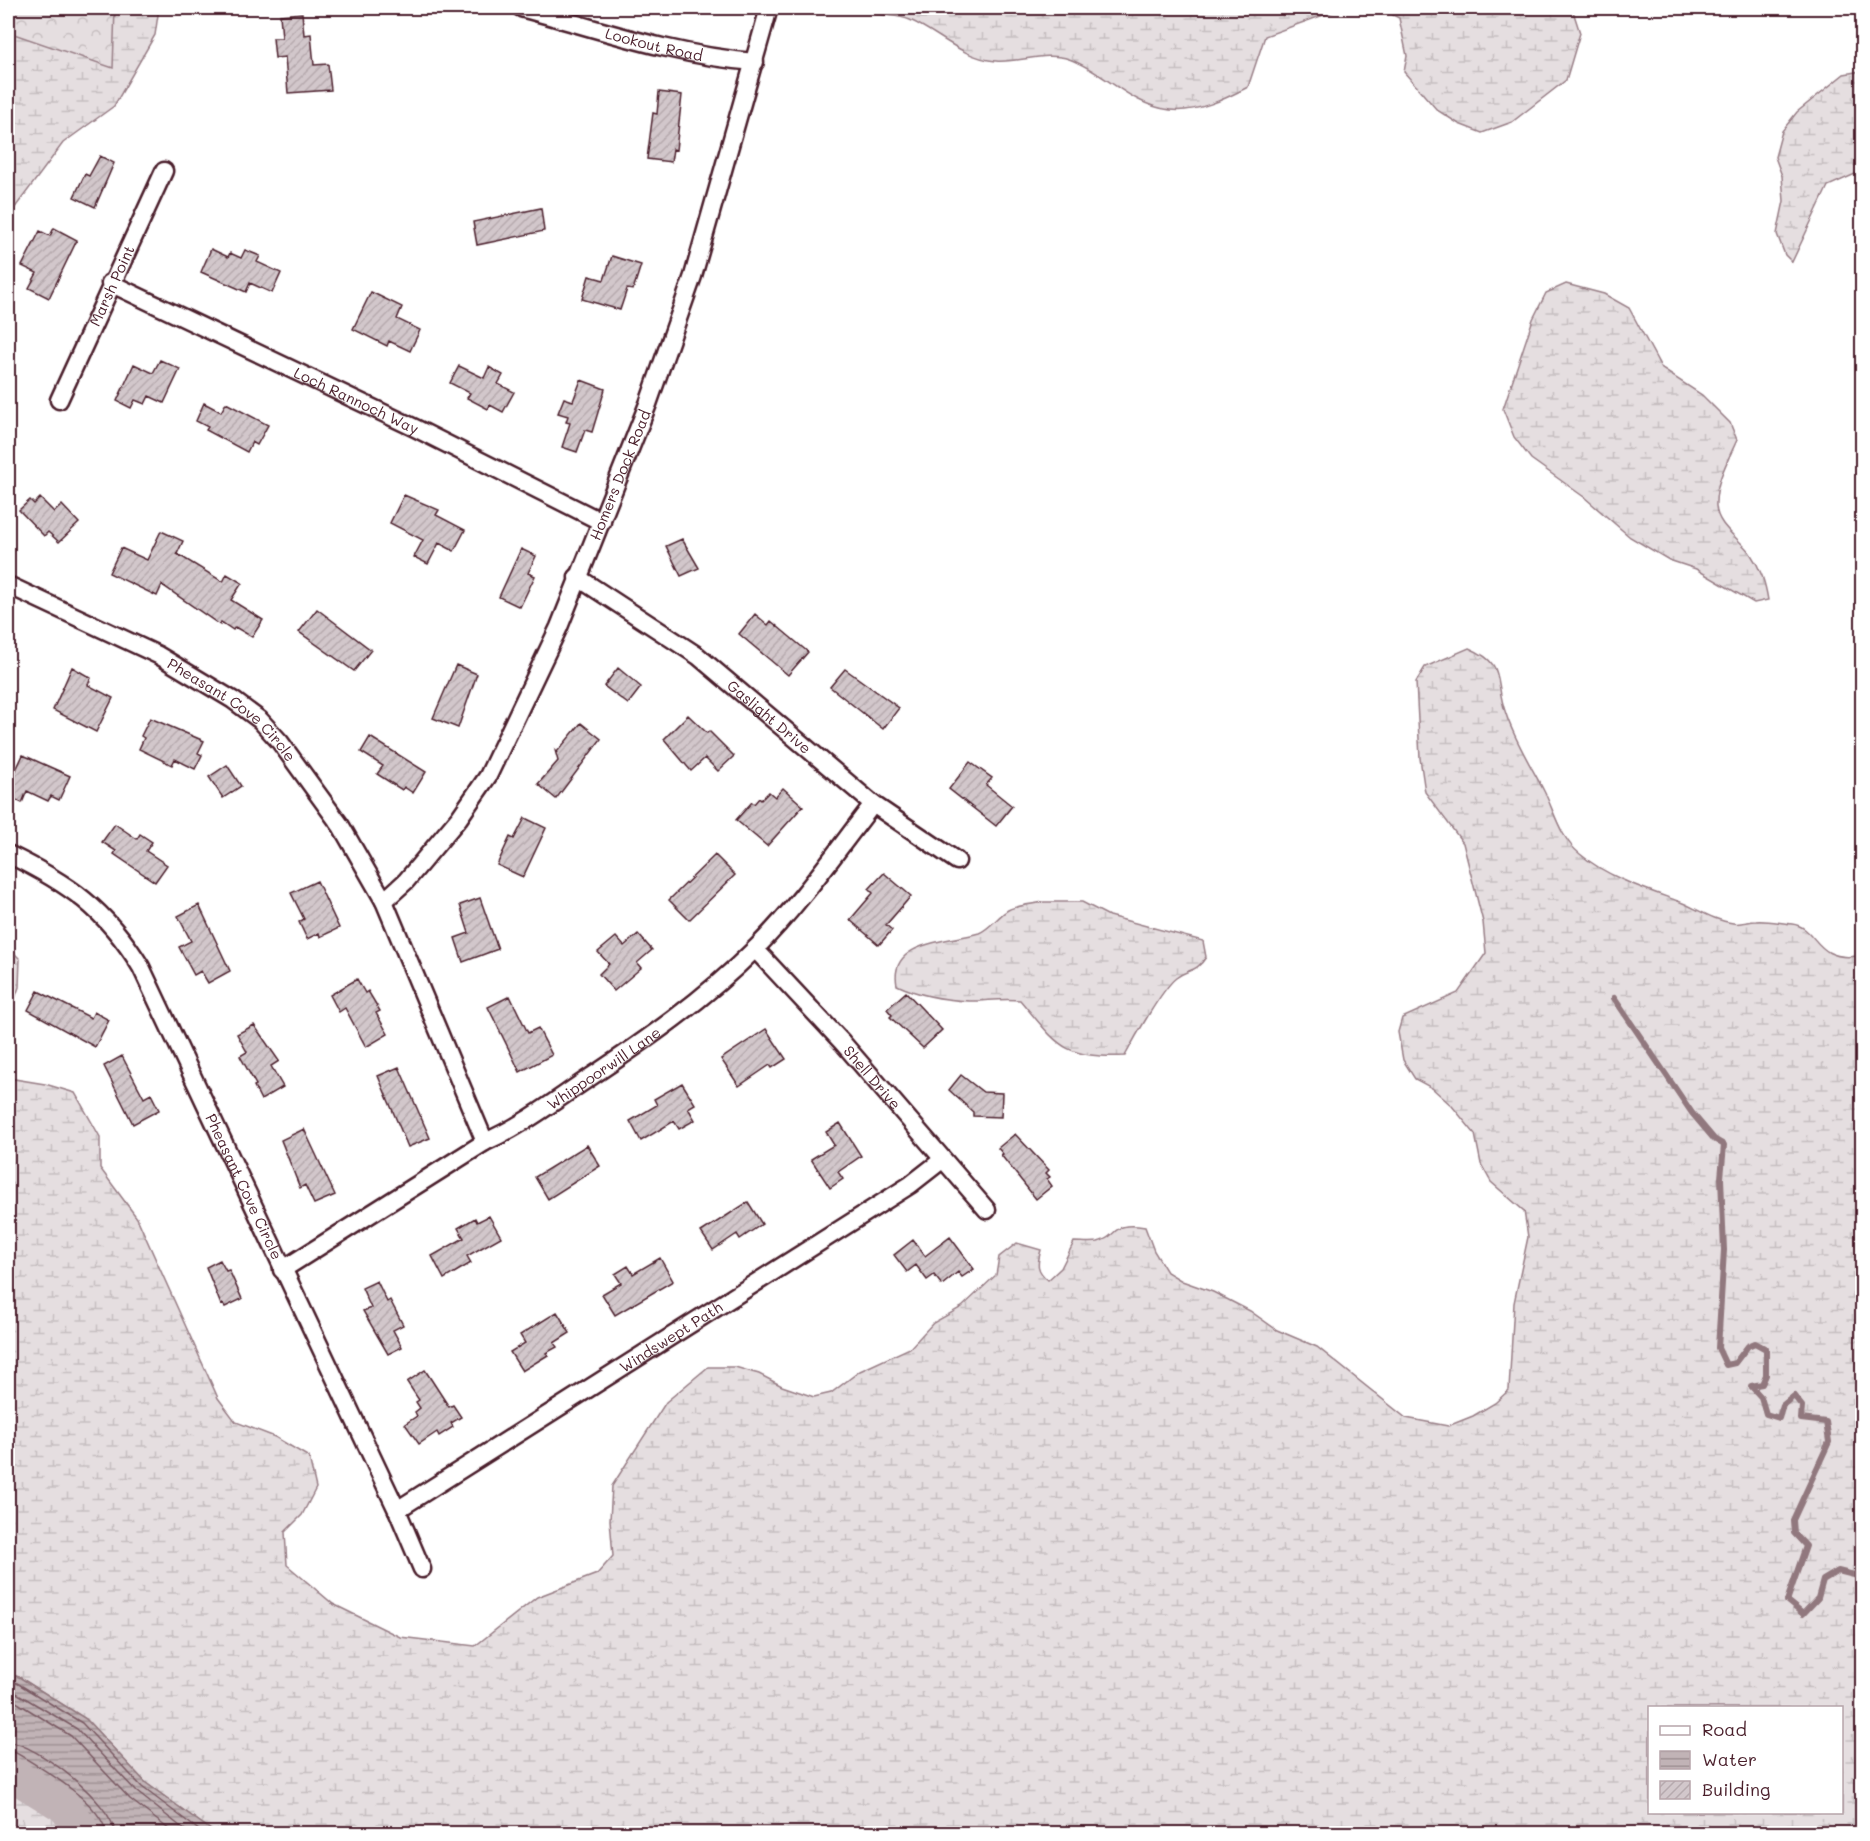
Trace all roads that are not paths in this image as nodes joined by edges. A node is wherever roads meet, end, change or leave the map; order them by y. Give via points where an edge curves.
1 (521, 8) edge
2 (769, 8) edge
3 (755, 62) junction
4 (164, 171) dead end
5 (111, 283) junction
6 (59, 400) dead end
7 (602, 522) junction
8 (577, 577) junction
9 (8, 585) edge
10 (873, 804) junction
11 (8, 854) edge
12 (957, 861) dead end
13 (384, 902) junction
14 (755, 949) junction
15 (485, 1142) junction
16 (942, 1160) junction
17 (987, 1210) dead end
18 (282, 1270) junction
19 (397, 1510) junction
20 (422, 1569) dead end

1 - 3 street, Lookout Road via 654,45
2 - 3 street, Homers Dock Road
3 - 7 street, Homers Dock Road via 693,276
4 - 5 street, Marsh Point
5 - 6 street, Marsh Point
5 - 7 street, Loch Rannoch Way
7 - 8 street, Homers Dock Road
8 - 10 street, Gaslight Drive via 699,656
8 - 13 street, Homers Dock Road via 559,627 488,776 459,818
9 - 13 street, Pheasant Cove Circle via 158,655 260,720 341,826
10 - 12 street, Gaslight Drive
10 - 14 street, Whippoorwill Lane
11 - 18 street, Pheasant Cove Circle via 74,890 123,937 141,967
13 - 15 street, Pheasant Cove Circle
14 - 15 street, Whippoorwill Lane via 704,996 620,1058 510,1131
14 - 16 street, Shell Drive via 842,1042
15 - 18 street, Whippoorwill Lane
16 - 17 street, Shell Drive
16 - 19 street, Windswept Path via 892,1197
18 - 19 street, Pheasant Cove Circle
19 - 20 street, Pheasant Cove Circle

